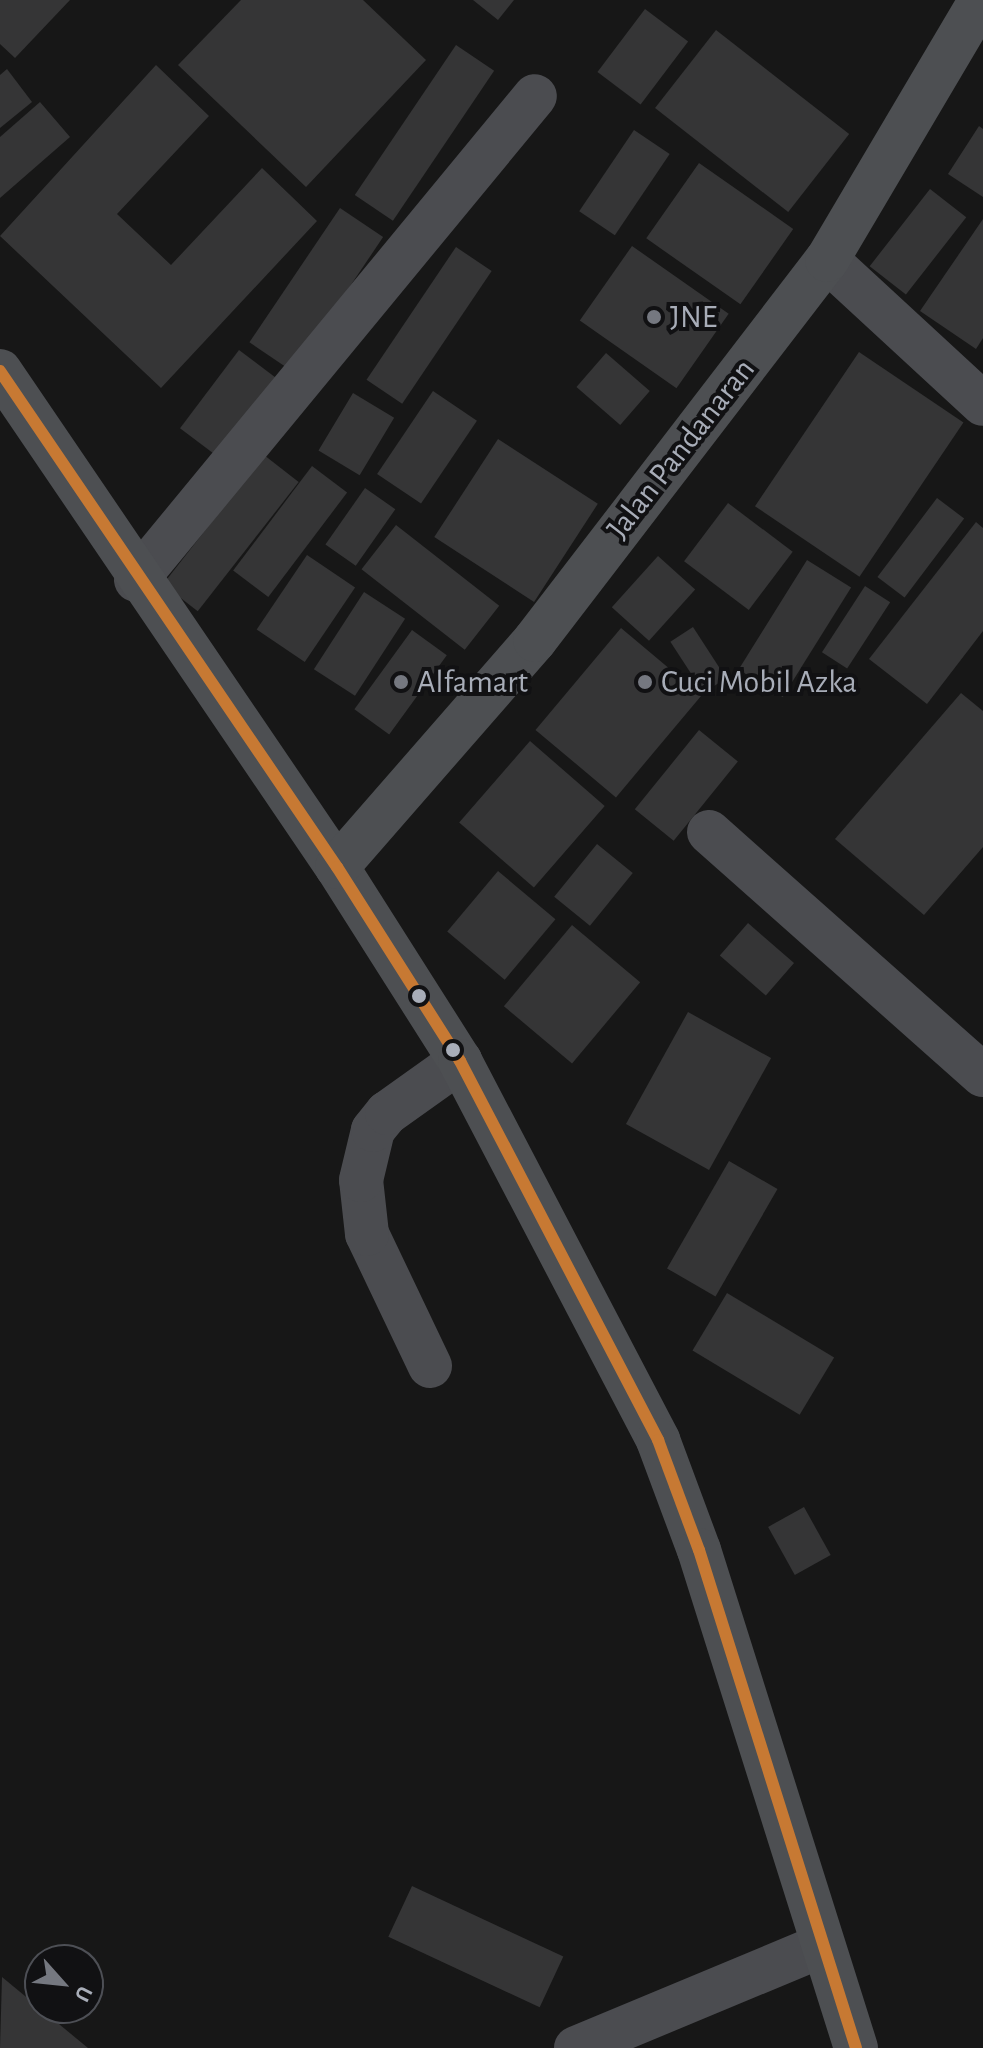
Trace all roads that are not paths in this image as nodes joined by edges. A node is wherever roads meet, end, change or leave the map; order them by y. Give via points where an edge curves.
1 (981, 0) edge
2 (535, 96) dead end
3 (827, 260) junction
4 (0, 371) edge
5 (983, 404) edge
6 (136, 580) junction
7 (709, 832) dead end
8 (337, 867) junction
9 (460, 1061) junction
10 (983, 1075) edge
11 (430, 1366) dead end
12 (821, 1946) junction
13 (576, 2048) edge
14 (856, 2048) edge

1 - 3 main road, Jalan Pandanaran
2 - 6 street
3 - 5 street
3 - 8 main road, Jalan Pandanaran via 535,640
4 - 6 main road
6 - 8 main road
7 - 10 street
8 - 9 main road
9 - 11 street via 387,1113 373,1130 361,1180 367,1234
9 - 12 main road via 658,1440 699,1550
12 - 13 street
12 - 14 main road

